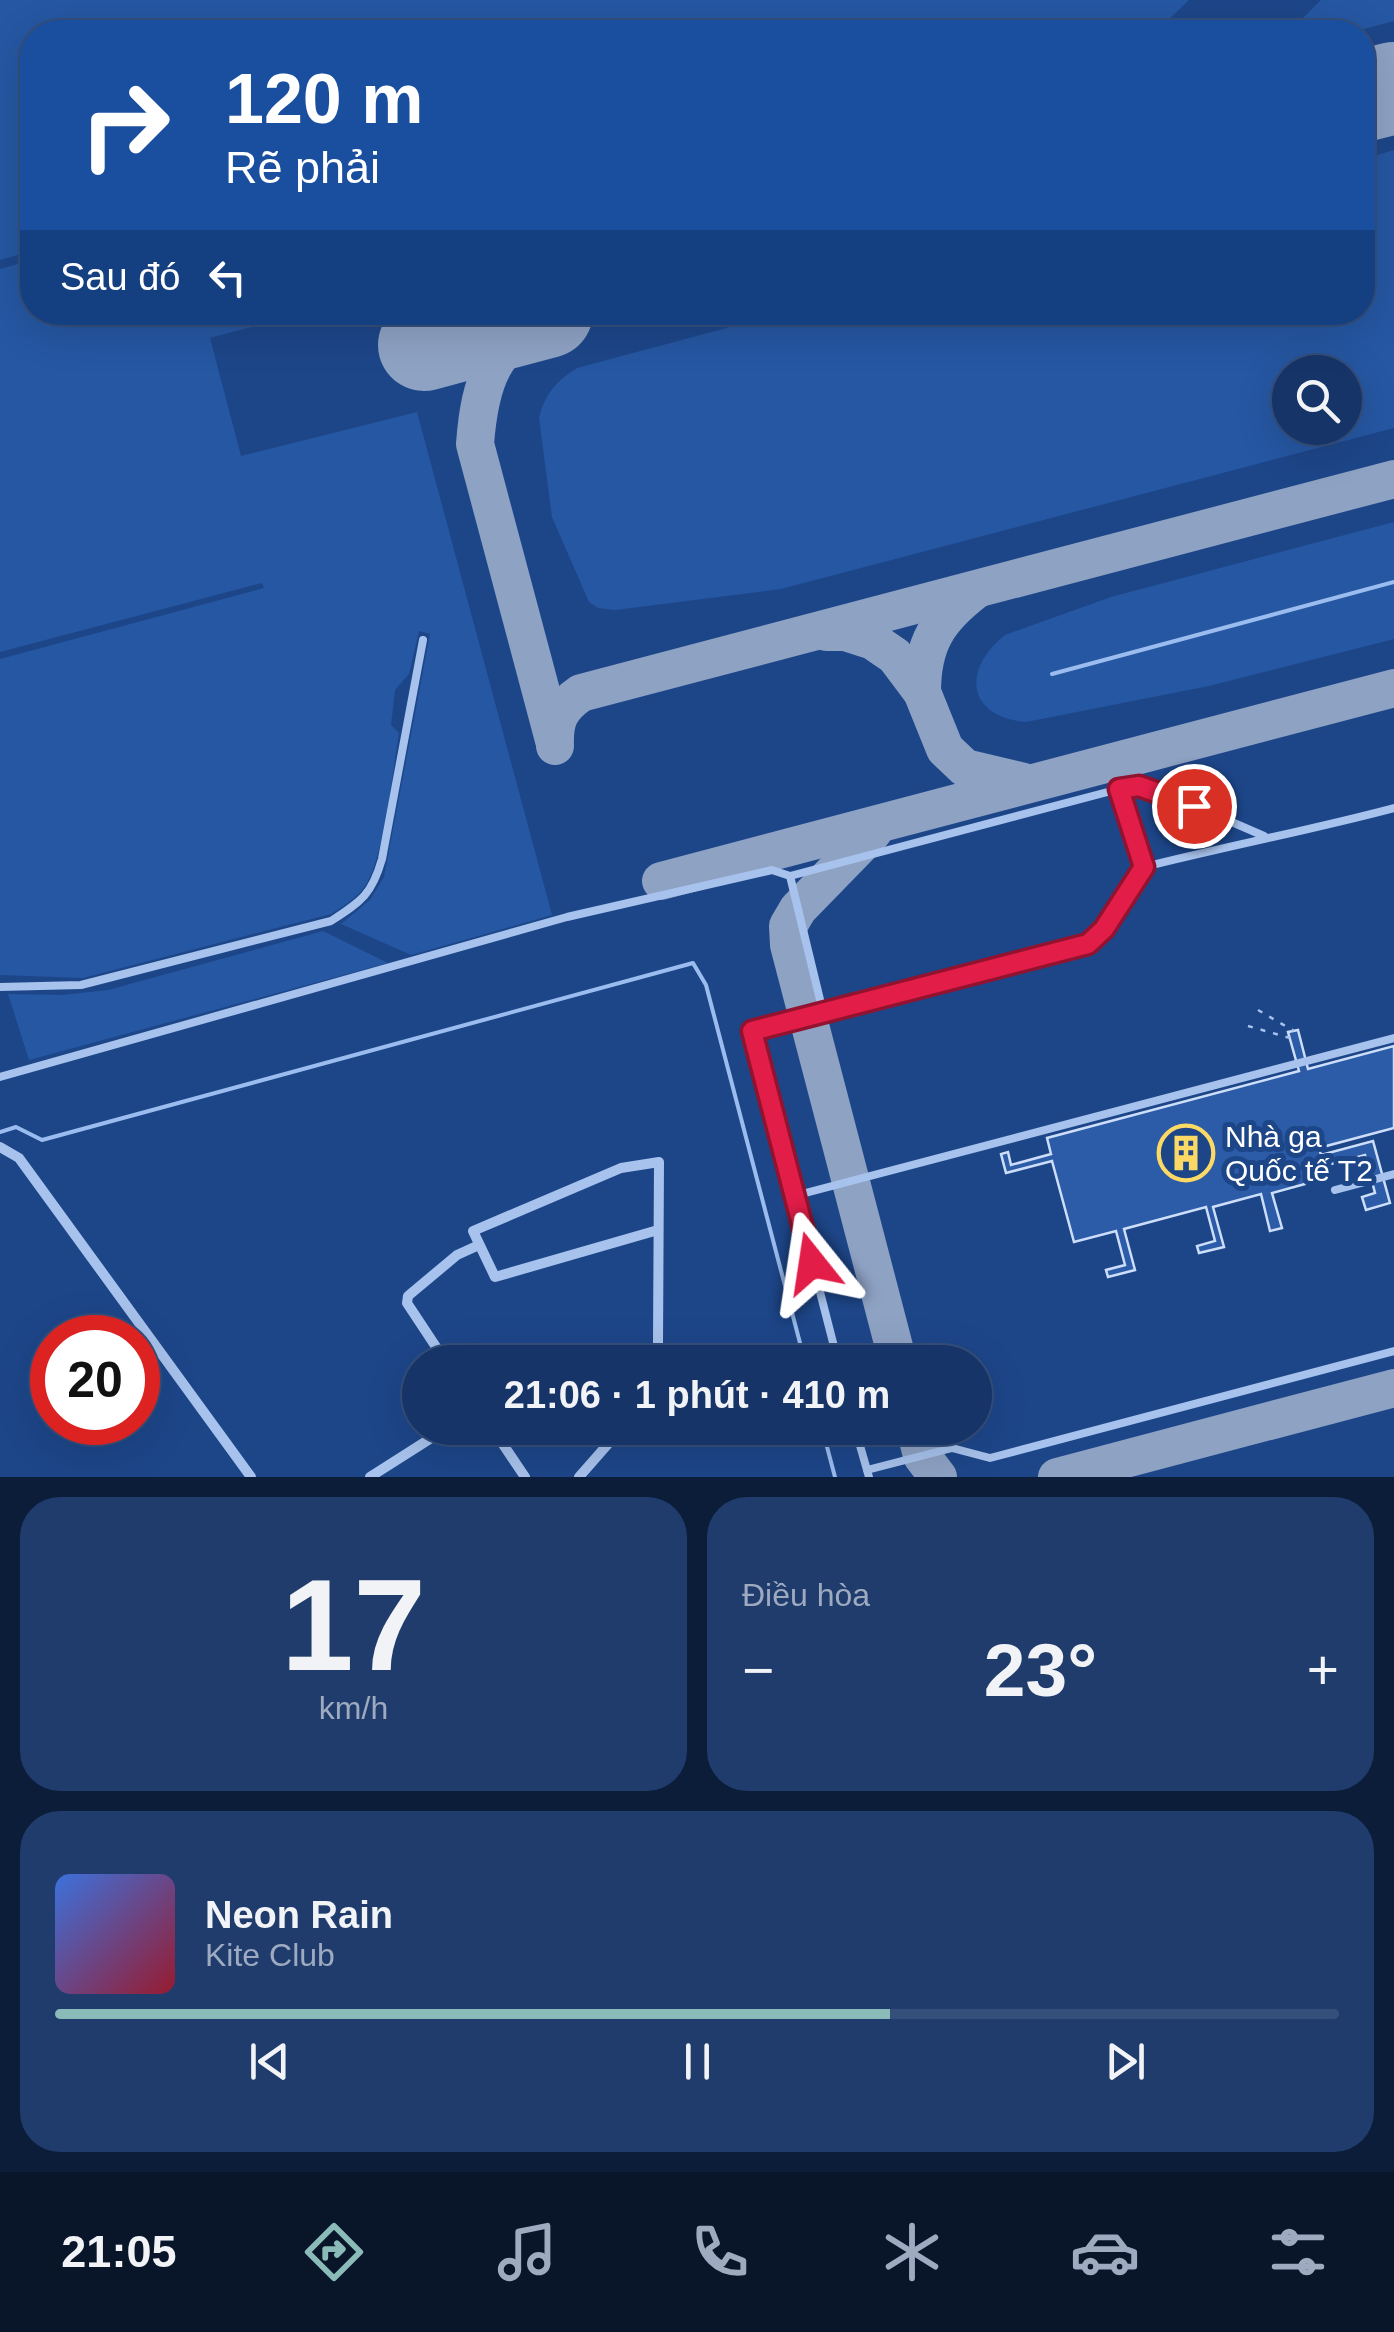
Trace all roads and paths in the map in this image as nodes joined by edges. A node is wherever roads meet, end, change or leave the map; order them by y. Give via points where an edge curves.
1 (423, 640) dead end
2 (1119, 789) junction
3 (1394, 808) edge
4 (1265, 836) junction
5 (1144, 867) junction
6 (790, 876) junction
7 (0, 986) edge
8 (1258, 1010) dead end
9 (823, 1012) junction
10 (1248, 1026) dead end
11 (1294, 1031) dead end
12 (1290, 1038) dead end
13 (1394, 1038) edge
14 (0, 1078) edge
15 (0, 1146) edge
16 (1394, 1174) edge
17 (1335, 1190) dead end
18 (794, 1196) junction
19 (658, 1230) junction
20 (479, 1245) junction
21 (435, 1345) edge
22 (658, 1345) edge
23 (833, 1345) edge
24 (1394, 1351) edge
25 (421, 1445) edge
26 (503, 1445) edge
27 (607, 1445) edge
28 (861, 1445) edge
29 (868, 1473) edge
30 (251, 1477) edge
31 (370, 1477) edge
32 (525, 1477) edge
33 (579, 1477) edge

1 - 7 lane via 382,859 361,902 331,920 80,985
2 - 4 lane via 1158,790
2 - 5 lane
2 - 6 lane
3 - 4 lane
4 - 5 lane
5 - 9 lane via 1088,944
6 - 9 lane
6 - 14 lane via 772,870 567,917
8 - 11 path
9 - 18 lane via 752,1031
10 - 12 path
13 - 18 lane
15 - 30 street via 20,1158
16 - 17 lane
18 - 23 lane
19 - 20 street via 495,1277
19 - 20 street via 659,1162 641,1163 498,1217 473,1231
19 - 22 street
20 - 21 street via 457,1254 408,1296
24 - 29 lane via 990,1458 952,1448
25 - 31 street
26 - 32 street
27 - 33 street
28 - 29 lane

